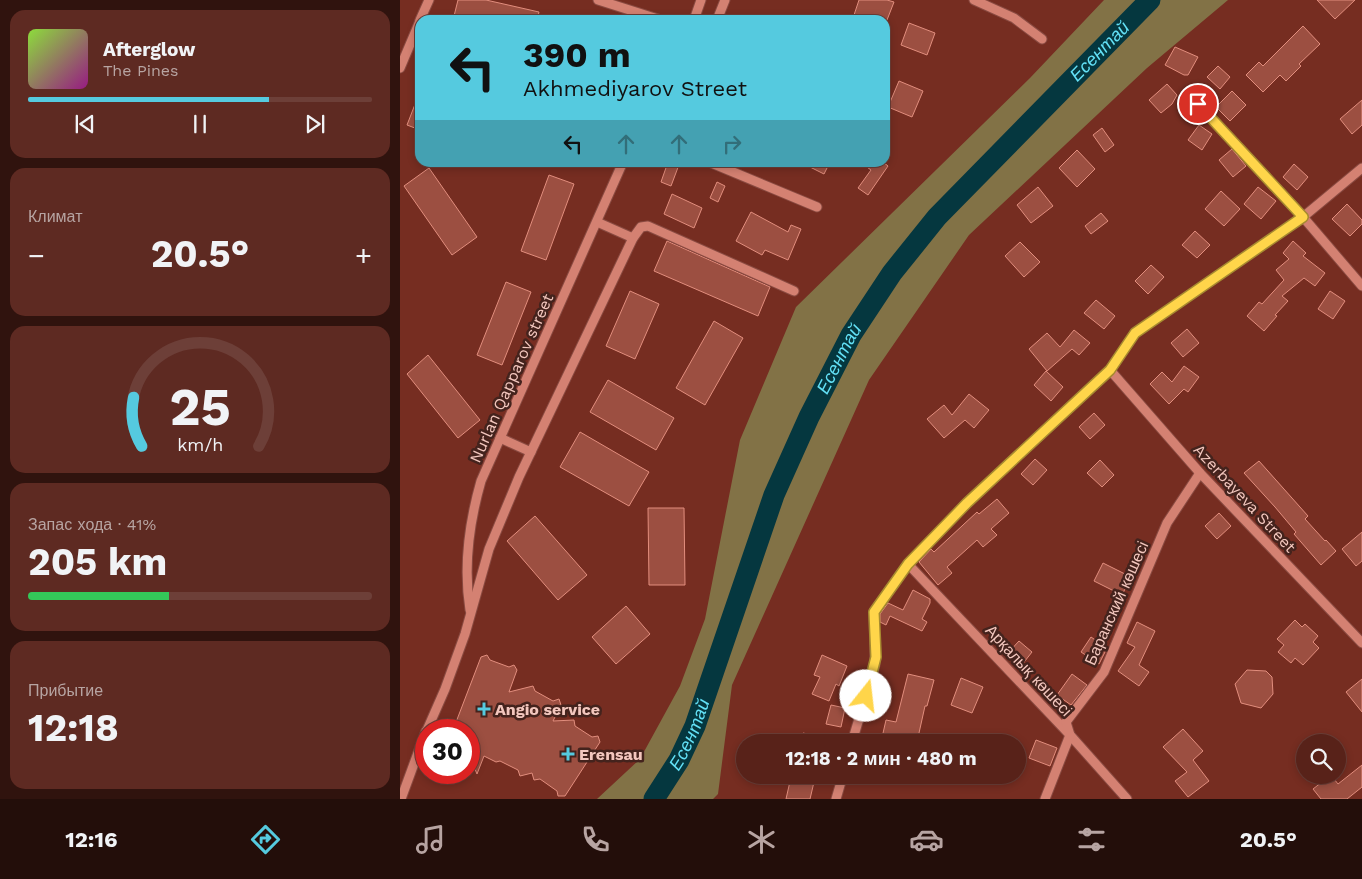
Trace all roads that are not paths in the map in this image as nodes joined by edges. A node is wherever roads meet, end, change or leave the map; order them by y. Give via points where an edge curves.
1 (429, 0) edge
2 (598, 0) edge
3 (701, 0) edge
4 (725, 0) edge
5 (974, 0) edge
6 (422, 15) edge
7 (645, 15) edge
8 (696, 15) edge
9 (719, 15) edge
10 (415, 32) edge
11 (1042, 39) dead end
12 (400, 68) edge
13 (1198, 104) dead end
14 (621, 167) edge
15 (722, 167) edge
16 (1362, 168) edge
17 (817, 207) dead end
18 (1303, 217) junction
19 (597, 222) junction
20 (633, 238) junction
21 (1362, 286) edge
22 (794, 291) dead end
23 (1110, 370) junction
24 (500, 438) junction
25 (531, 452) junction
26 (1200, 473) junction
27 (908, 564) junction
28 (470, 615) junction
29 (1362, 643) edge
30 (432, 719) edge
31 (854, 734) edge
32 (1070, 735) junction
33 (415, 762) edge
34 (840, 784) edge
35 (401, 799) edge
36 (836, 799) edge
37 (1045, 799) edge
38 (1127, 799) edge

1 - 6 street
2 - 7 street
3 - 8 street
4 - 9 street
5 - 11 street via 1014,18
10 - 12 street
13 - 18 street
14 - 19 street, Nurlan Qapparov street
15 - 17 street
16 - 18 street
18 - 21 street
18 - 23 street via 1135,333
19 - 20 street
19 - 24 street, Nurlan Qapparov street
20 - 22 street, Nurlan Qapparov street via 641,227 648,226
20 - 25 street, Nurlan Qapparov street
23 - 26 street, Azerbayeva Street
23 - 27 street via 967,503
24 - 25 street
24 - 28 street, Nurlan Qapparov street via 480,481 472,513 466,584
25 - 28 street, Nurlan Qapparov street via 489,549
26 - 29 street, Azerbayeva Street
26 - 32 street, Баранский көшесі via 1167,523 1104,672 1066,722
27 - 31 street via 874,612 875,665
27 - 32 street, Арқалық көшесі
28 - 30 street, Nurlan Qapparov street
32 - 37 street, Баранский көшесі
32 - 38 street, Арқалық көшесі
33 - 35 street, Nurlan Qapparov street
34 - 36 street

